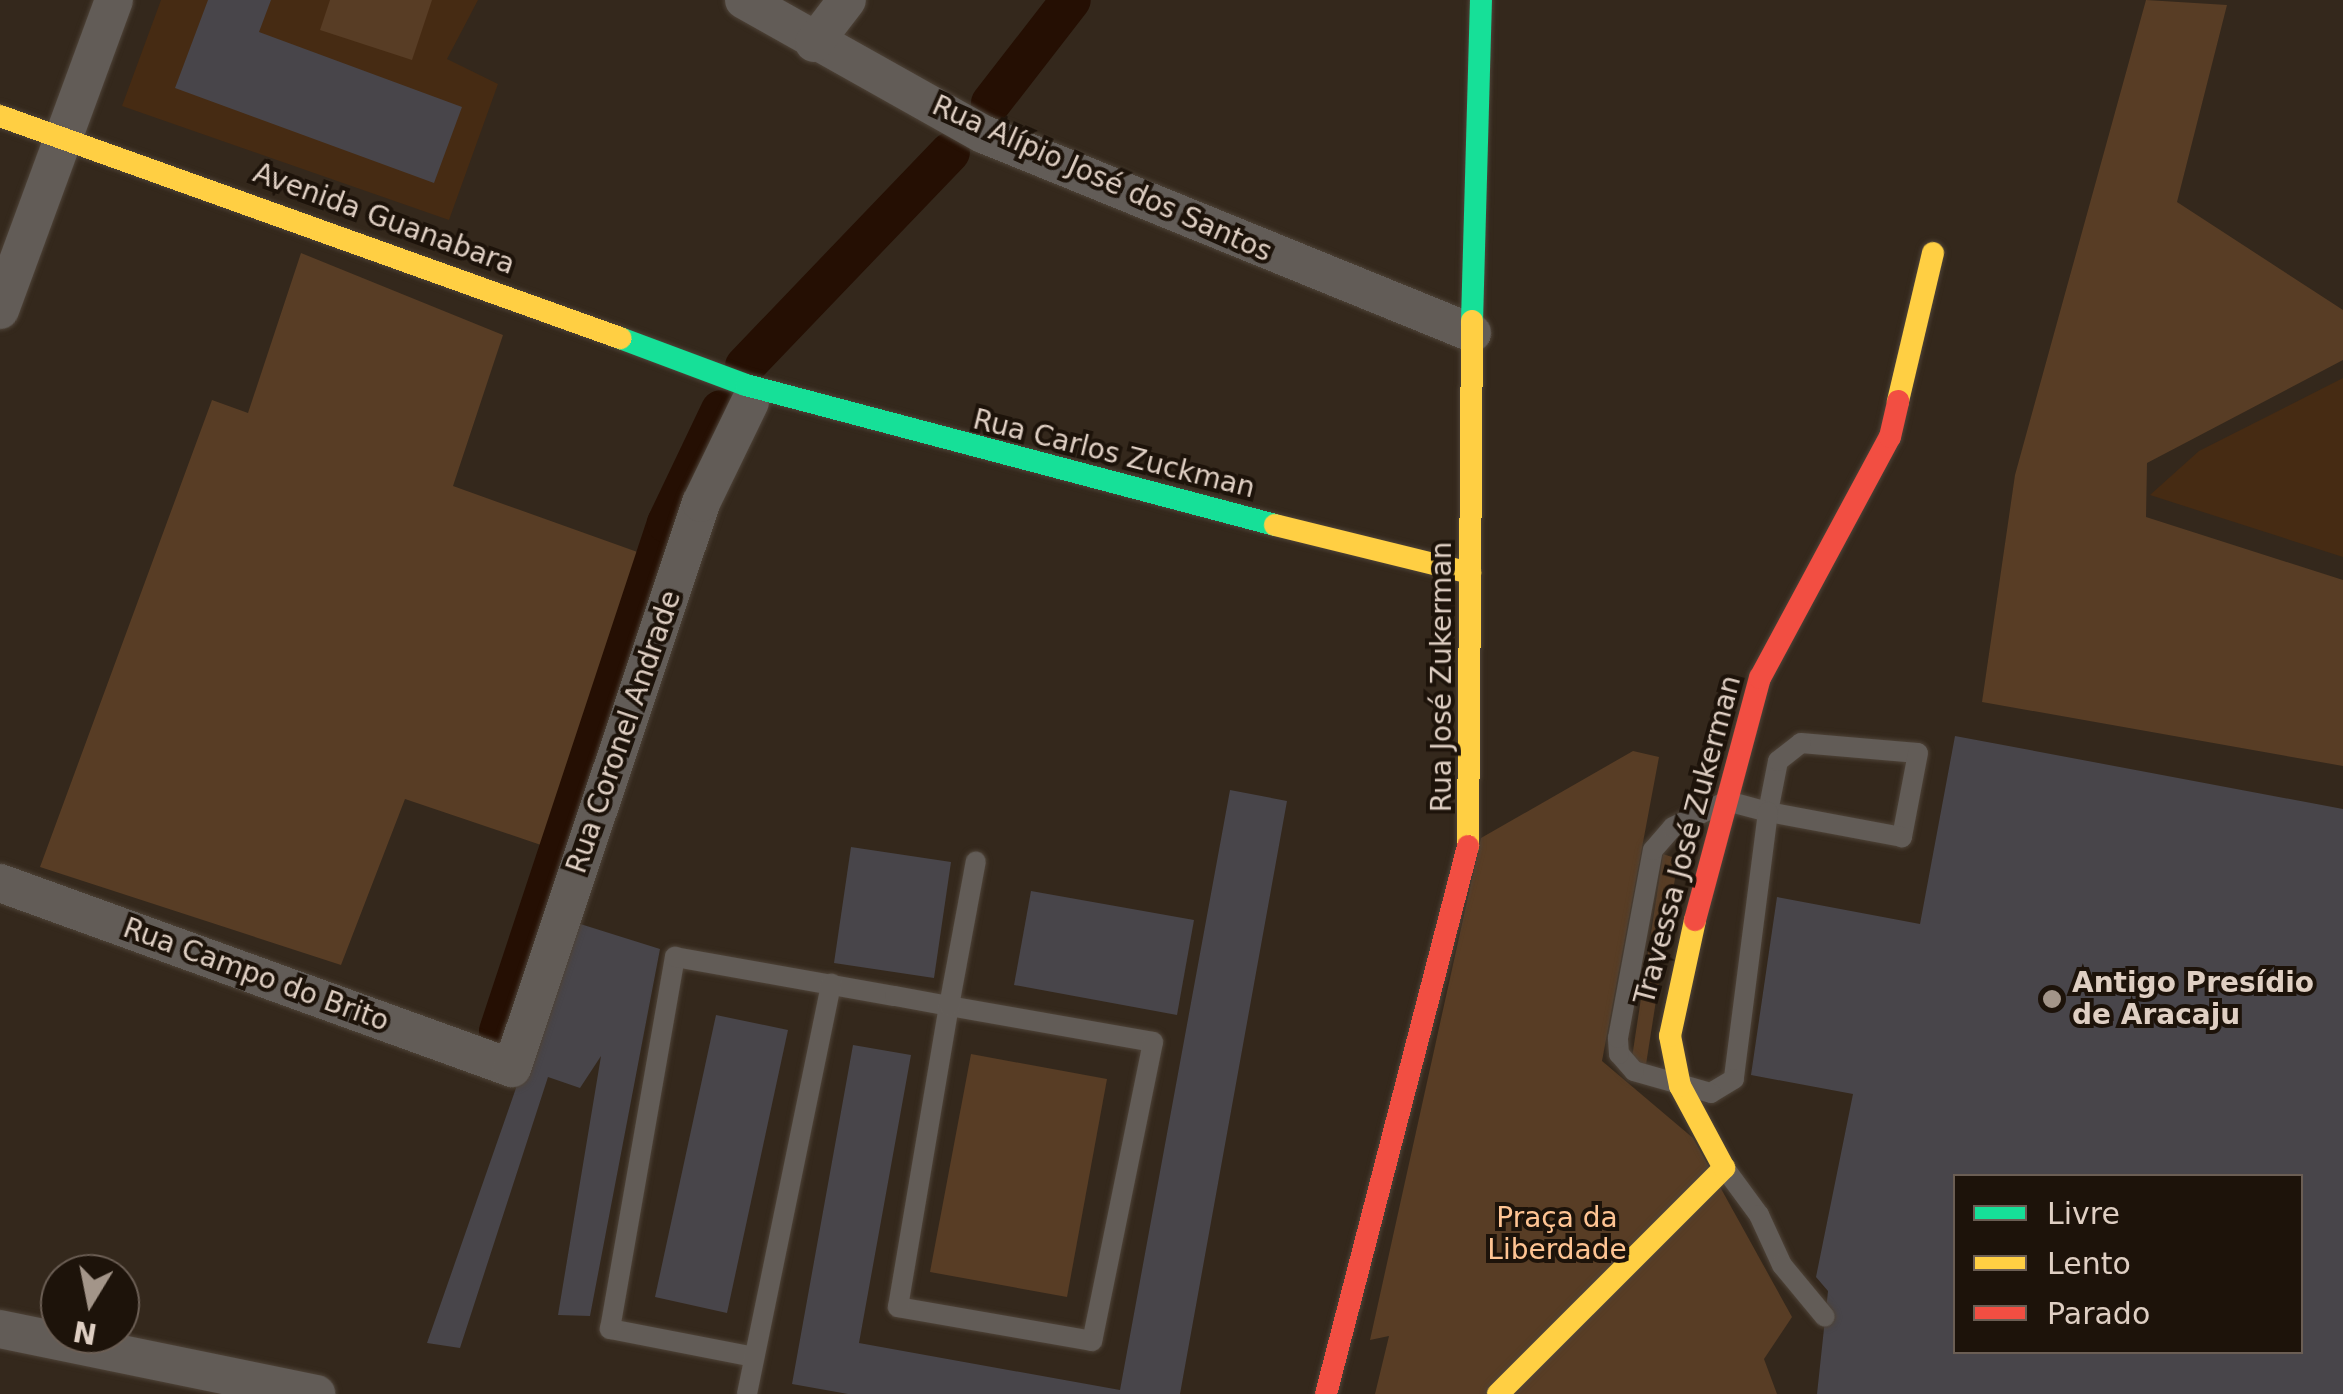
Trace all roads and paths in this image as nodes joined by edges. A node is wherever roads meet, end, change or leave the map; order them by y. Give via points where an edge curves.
1 (114, 0) edge
2 (744, 0) edge
3 (848, 0) edge
4 (1481, 0) edge
5 (814, 43) junction
6 (0, 116) edge
7 (60, 137) junction
8 (1934, 253) dead end
9 (0, 310) edge
10 (1472, 333) junction
11 (748, 393) junction
12 (1470, 574) junction
13 (1727, 801) junction
14 (1768, 812) junction
15 (976, 861) dead end
16 (0, 882) edge
17 (831, 984) junction
18 (949, 1006) junction
19 (512, 1068) joint
20 (1680, 1086) junction
21 (1724, 1168) junction
22 (1825, 1317) dead end
23 (0, 1328) edge
24 (754, 1358) junction
25 (316, 1394) edge
26 (747, 1394) edge
27 (1326, 1394) edge
28 (1498, 1394) edge

1 - 7 street
2 - 5 street, Rua Alípio José dos Santos
3 - 5 street
4 - 10 street, Rua José Zukerman
5 - 10 street, Rua Alípio José dos Santos via 983,134
6 - 7 street, Avenida Guanabara
7 - 9 street
7 - 11 street, Avenida Guanabara via 278,210
8 - 13 street, Travessa José Zukerman via 1890,438 1760,678
10 - 12 street, Rua José Zukerman
11 - 12 street, Rua Carlos Zuckman
11 - 19 street, Rua Coronel Andrade via 701,503
12 - 27 street, Rua José Zukerman via 1472,832
13 - 14 lane
13 - 20 street, Travessa José Zukerman via 1672,1007
13 - 20 lane via 1672,827 1653,850 1619,1025 1626,1066
14 - 14 lane via 1902,836 1918,753 1801,742 1778,761
14 - 20 lane via 1734,1079 1711,1093
15 - 18 lane
16 - 19 street, Rua Campo do Brito
17 - 18 lane
17 - 24 lane
17 - 24 lane via 675,957 610,1329
18 - 18 lane via 898,1307 1092,1342 1153,1042
20 - 21 street, Travessa José Zukerman
21 - 22 lane via 1759,1215 1782,1265
21 - 28 street
23 - 25 street
24 - 26 lane

